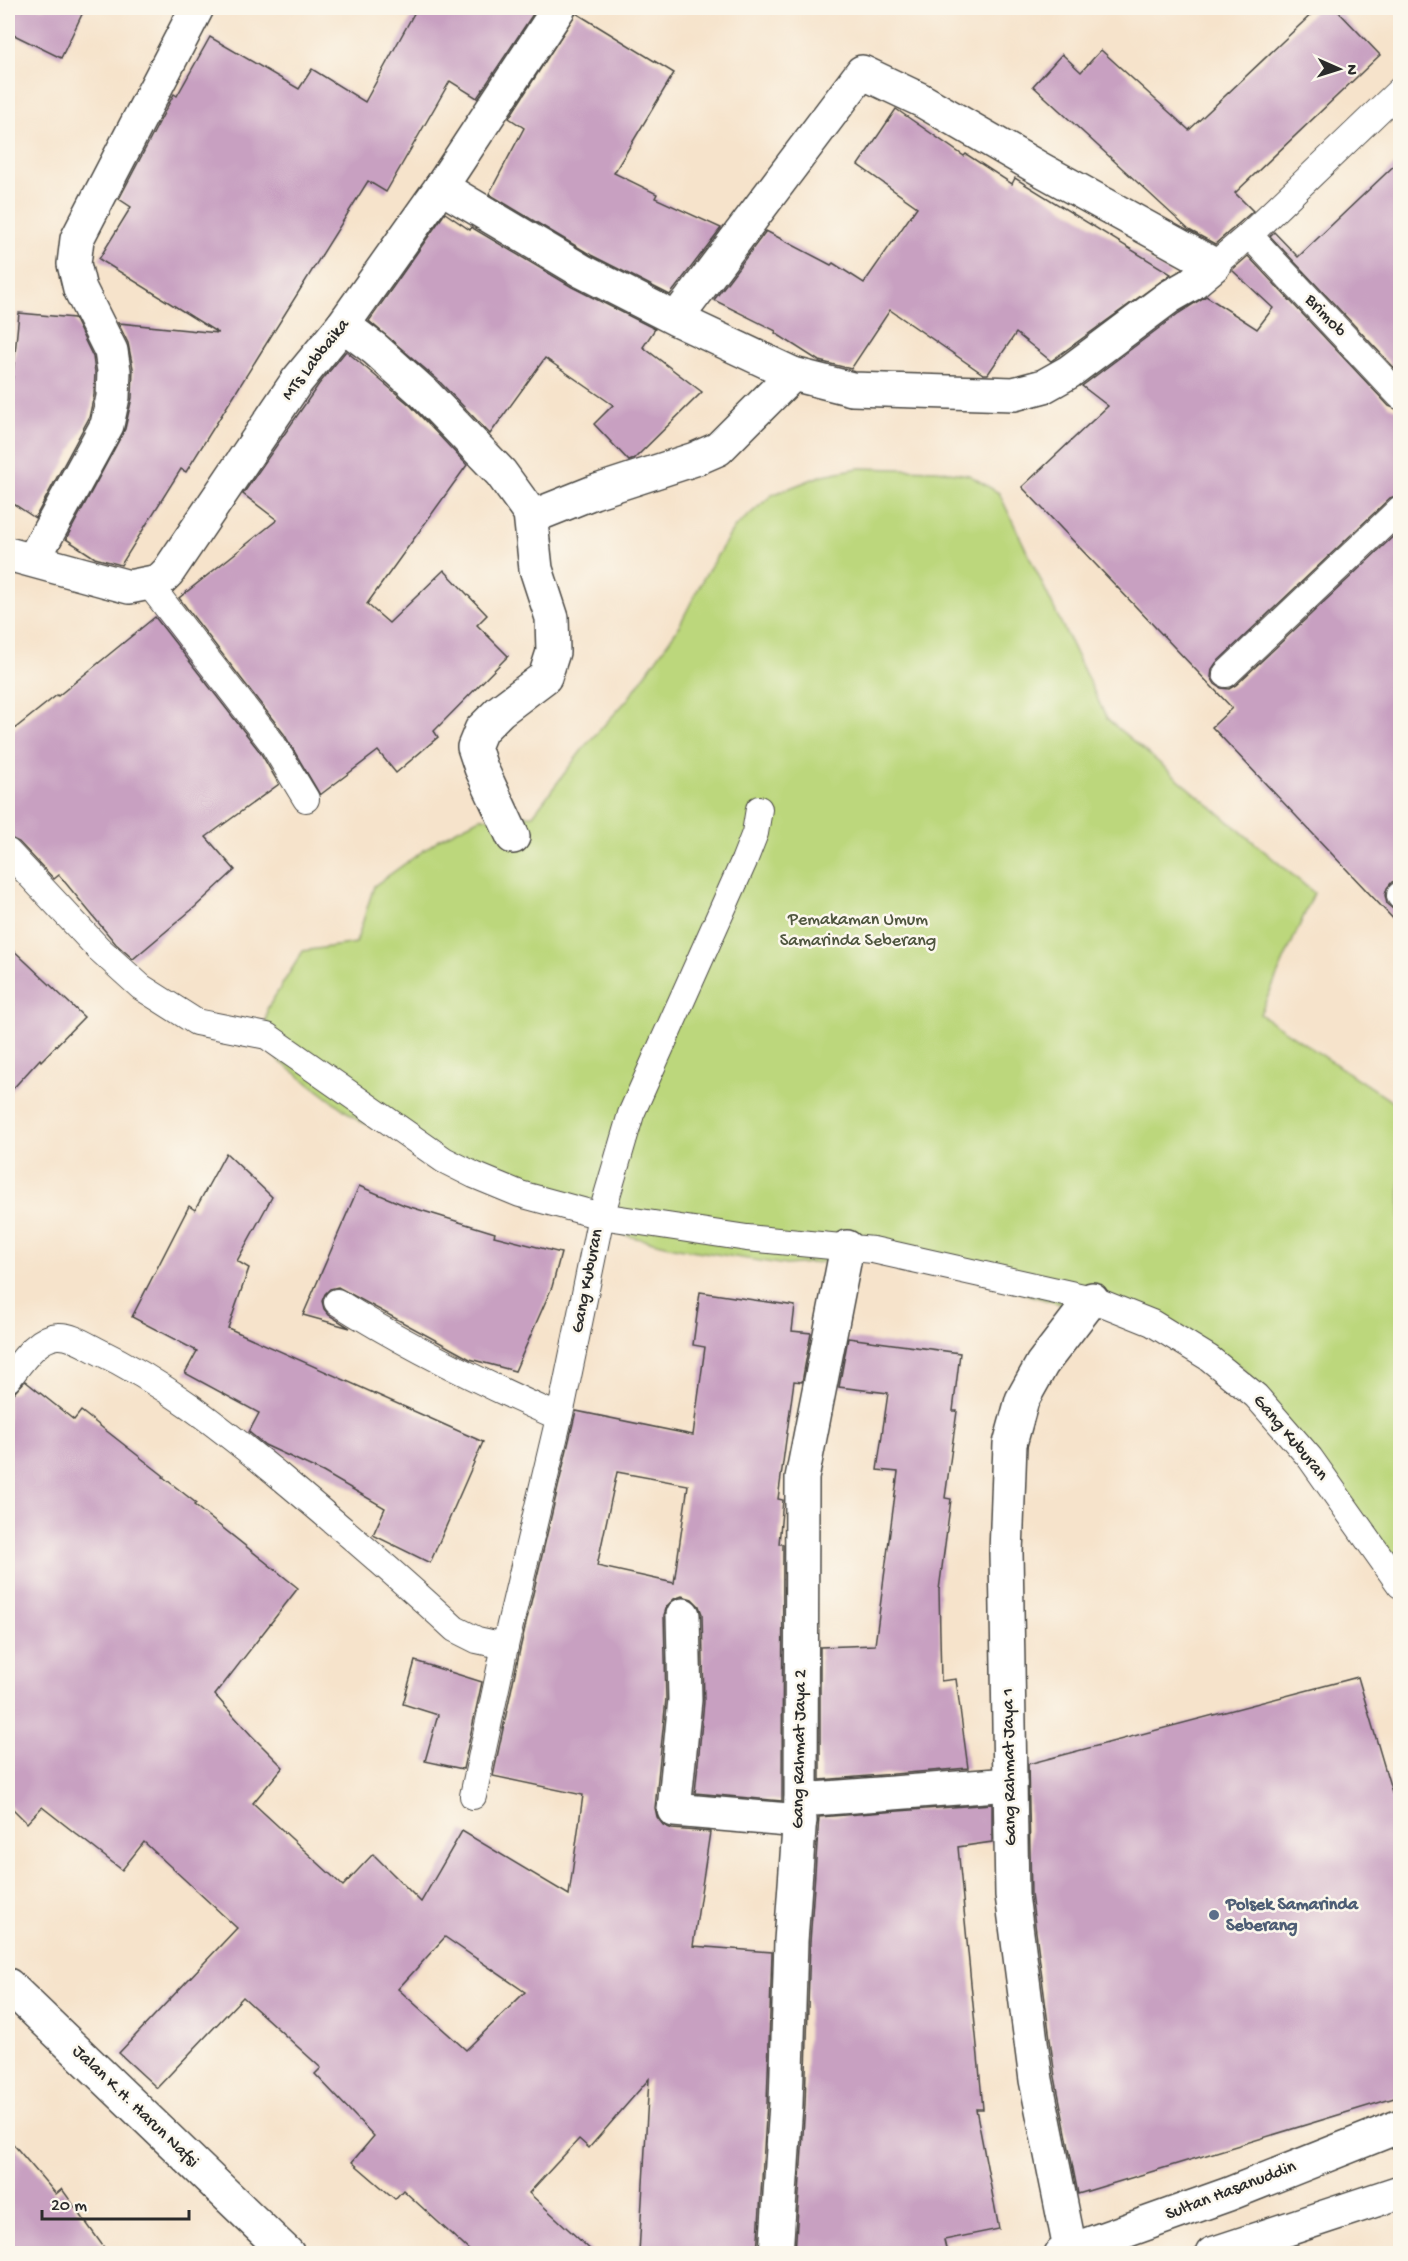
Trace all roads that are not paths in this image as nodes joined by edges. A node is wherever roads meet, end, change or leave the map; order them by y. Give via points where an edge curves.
1 (197, 8) edge
2 (559, 8) edge
3 (1401, 90) edge
4 (441, 187) junction
5 (1249, 235) junction
6 (1214, 264) junction
7 (676, 319) junction
8 (343, 325) junction
9 (793, 374) junction
10 (1401, 396) edge
11 (1401, 509) edge
12 (530, 513) junction
13 (20, 557) edge
14 (149, 584) junction
15 (1226, 674) dead end
16 (306, 800) dead end
17 (759, 809) dead end
18 (513, 837) dead end
19 (8, 852) edge
20 (601, 1216) junction
21 (847, 1247) junction
22 (1092, 1299) junction
23 (337, 1302) dead end
24 (8, 1379) edge
25 (559, 1417) junction
26 (1401, 1585) edge
27 (684, 1615) dead end
28 (504, 1646) junction
29 (1010, 1784) junction
30 (473, 1796) dead end
31 (801, 1810) junction
32 (8, 1985) edge
33 (1401, 2126) edge
34 (1401, 2192) edge
35 (1067, 2252) edge
36 (288, 2253) edge
37 (776, 2253) edge
38 (1212, 2253) edge

1 - 13 street via 77,239 74,264 80,289 111,351 113,397 107,425
2 - 4 street, MTs Labbaika
3 - 5 lane
4 - 7 street via 582,271
4 - 8 street, MTs Labbaika
5 - 6 lane
5 - 10 lane, Brimob
6 - 7 street via 921,100 862,72
6 - 9 street via 1069,372 1044,386 1014,394 852,389
7 - 9 street
8 - 12 street via 424,393 501,473
8 - 14 street, MTs Labbaika via 297,381 168,572
9 - 12 street via 718,449 539,514
11 - 15 lane
12 - 18 street via 536,569 552,618 552,652 545,677 500,711 481,730 474,747
13 - 14 street via 129,587
14 - 16 lane via 272,742
17 - 20 lane via 744,861 631,1114
19 - 20 lane via 98,948 141,987 196,1022 267,1036 444,1160 520,1194
20 - 21 lane, Gang Kuburan via 747,1238
20 - 25 lane, Gang Kuburan
21 - 22 lane, Gang Kuburan
21 - 31 street, Gang Rahmat Jaya 2 via 802,1478
22 - 26 lane, Gang Kuburan via 1152,1323 1209,1358 1257,1396 1310,1458
22 - 29 street, Gang Rahmat Jaya 1 via 1042,1364 1022,1400 1010,1444 1006,1553
23 - 25 lane via 423,1354
24 - 28 lane via 46,1339 60,1335 133,1368 224,1430 455,1629 477,1640
25 - 28 lane, Gang Kuburan
27 - 31 street via 685,1700 674,1810
28 - 30 lane, Gang Kuburan
29 - 31 street
29 - 35 street, Gang Rahmat Jaya 1 via 1012,1894 1036,2080
31 - 37 street, Gang Rahmat Jaya 2
32 - 36 street, Jalan K.H. Harun Nafsi
33 - 35 street, Sultan Hasanuddin
34 - 38 street

